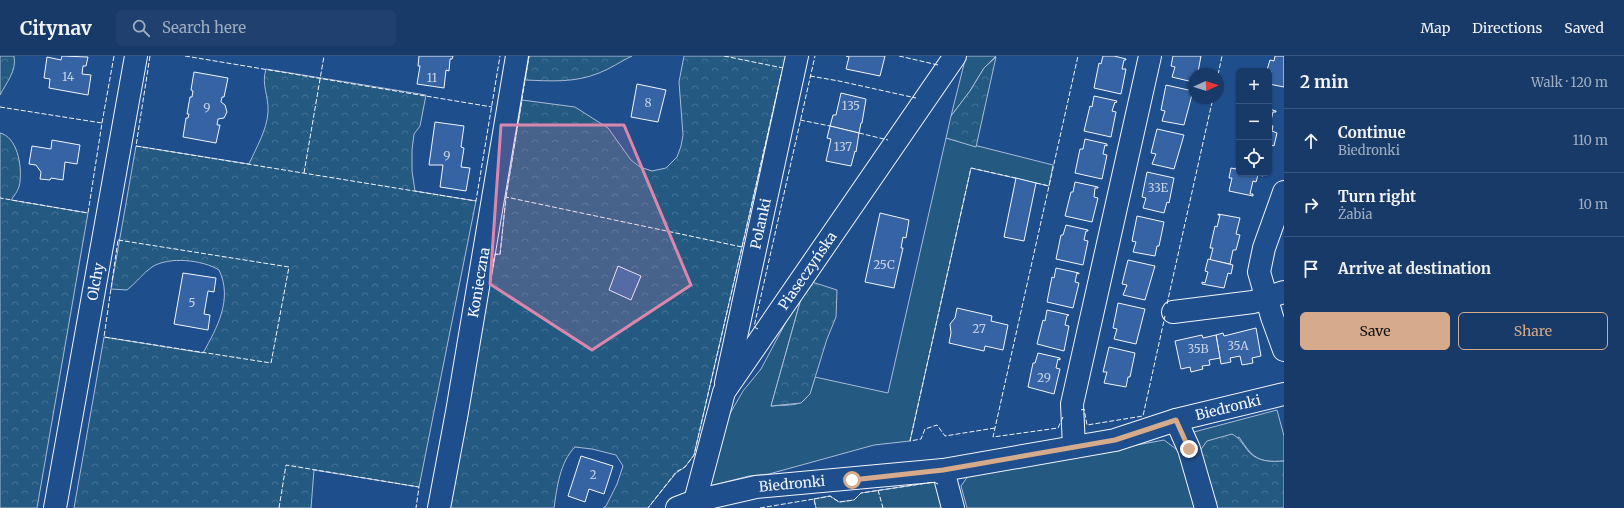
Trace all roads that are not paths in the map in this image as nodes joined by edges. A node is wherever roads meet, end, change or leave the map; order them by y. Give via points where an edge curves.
1 (136, 56) edge
2 (517, 56) edge
3 (797, 56) edge
4 (955, 56) edge
5 (1150, 56) edge
6 (1284, 192) edge
7 (1275, 295) edge
8 (1173, 312) dead end
9 (1284, 350) edge
10 (724, 392) junction
11 (1284, 394) edge
12 (1176, 420) junction
13 (1074, 447) junction
14 (943, 470) junction
15 (740, 500) edge
16 (686, 505) edge
17 (55, 508) edge
18 (439, 508) edge
19 (953, 508) edge
20 (1206, 508) edge

1 - 17 street, Olchy
2 - 18 street, Konieczna
3 - 10 street, Polanki
4 - 10 street, Piaseczyńska
5 - 13 street via 1072,404
6 - 7 street via 1260,261 1259,272
7 - 8 street via 1253,302
7 - 9 street
10 - 16 street, Piaseczyńska
11 - 12 street, Biedronki
12 - 13 street, Biedronki via 1115,440
12 - 20 street via 1189,449
13 - 14 street, Biedronki
14 - 15 street, Biedronki via 756,487
14 - 19 street
15 - 16 street, Biedronki

